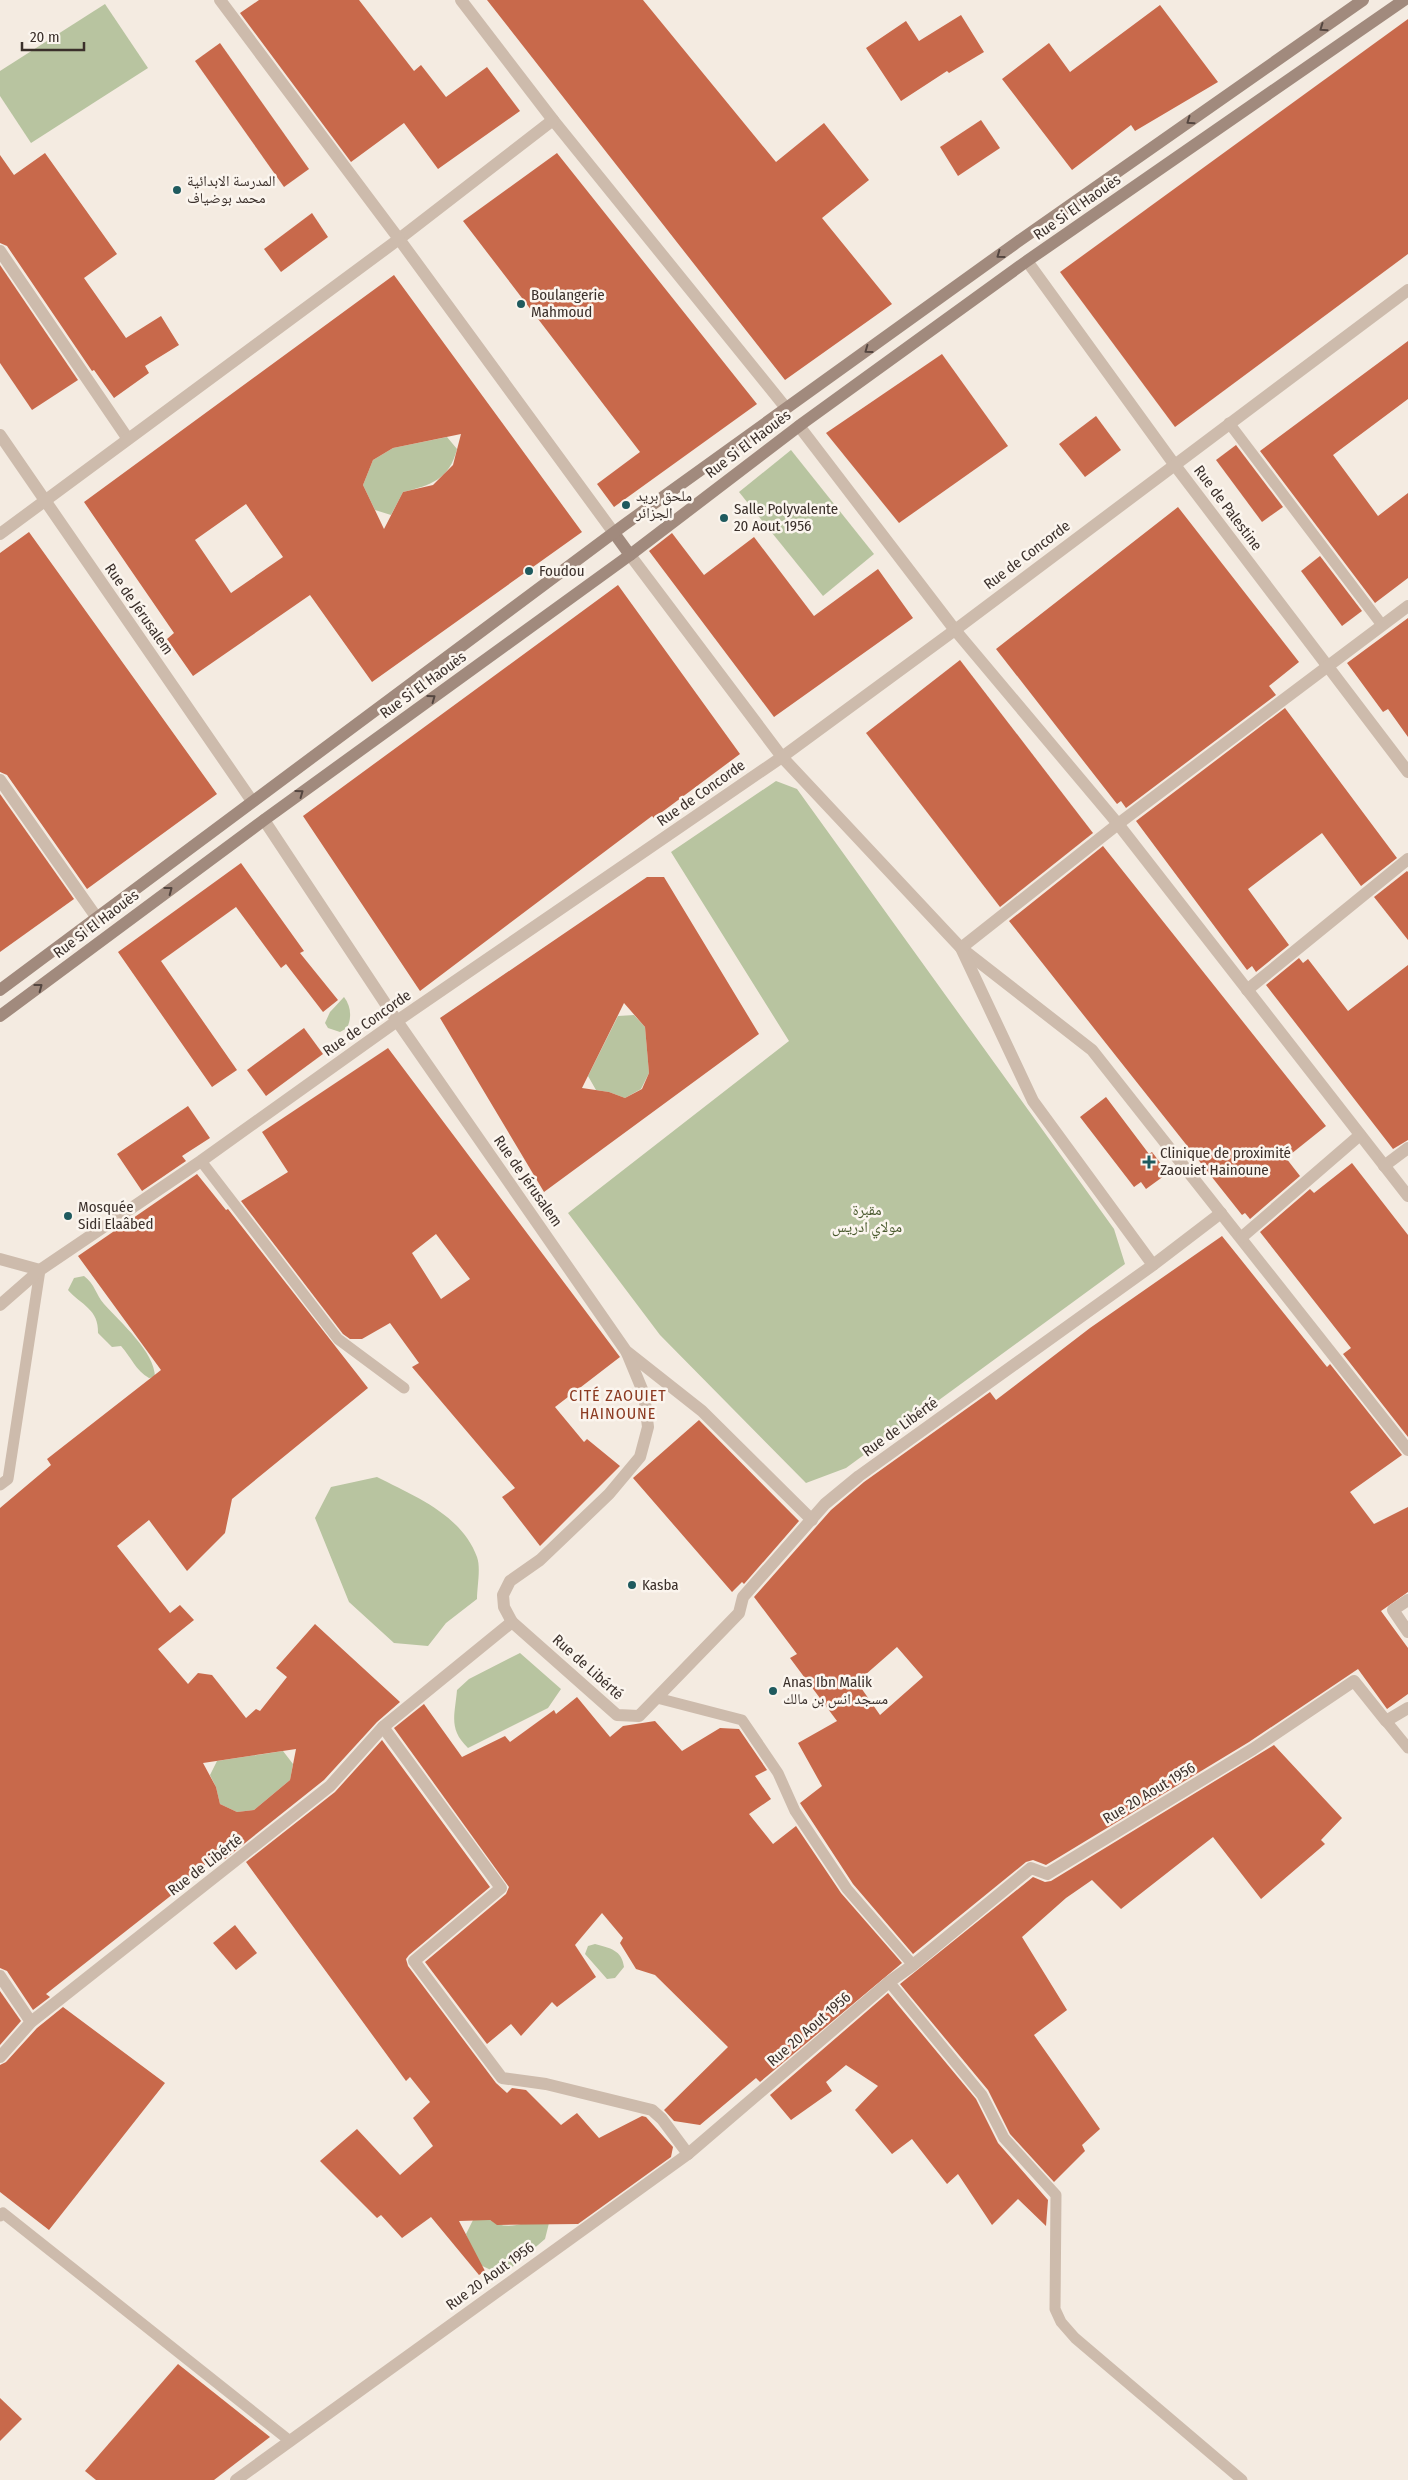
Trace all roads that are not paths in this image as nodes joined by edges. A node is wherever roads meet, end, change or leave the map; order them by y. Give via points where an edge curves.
1 (220, 0) edge
2 (461, 0) edge
3 (1363, 0) edge
4 (1404, 0) edge
5 (553, 120) junction
6 (398, 239) junction
7 (1016, 243) junction
8 (0, 250) edge
9 (1028, 261) junction
10 (1408, 290) edge
11 (786, 408) junction
12 (1229, 423) junction
13 (799, 426) junction
14 (0, 435) edge
15 (128, 440) junction
16 (1174, 464) junction
17 (45, 502) junction
18 (614, 533) junction
19 (0, 534) edge
20 (630, 555) junction
21 (1408, 606) edge
22 (1382, 625) junction
23 (955, 630) junction
24 (1329, 666) junction
25 (782, 757) junction
26 (1408, 772) edge
27 (0, 780) edge
28 (252, 802) junction
29 (264, 820) junction
30 (1118, 824) junction
31 (1408, 859) edge
32 (97, 918) junction
33 (961, 948) junction
34 (0, 990) edge
35 (1247, 990) junction
36 (0, 1016) edge
37 (397, 1021) junction
38 (1360, 1135) junction
39 (1408, 1148) edge
40 (201, 1161) junction
41 (1384, 1166) junction
42 (1408, 1196) edge
43 (1221, 1213) junction
44 (1242, 1237) junction
45 (0, 1259) edge
46 (1154, 1265) junction
47 (40, 1270) junction
48 (0, 1305) edge
49 (626, 1351) junction
50 (404, 1388) dead end
51 (1408, 1450) edge
52 (0, 1485) edge
53 (812, 1520) junction
54 (1408, 1600) edge
55 (512, 1622) junction
56 (1408, 1632) edge
57 (657, 1698) junction
58 (1408, 1708) edge
59 (1386, 1721) junction
60 (383, 1727) junction
61 (1408, 1748) edge
62 (913, 1965) junction
63 (0, 1976) edge
64 (889, 1982) junction
65 (31, 2022) junction
66 (0, 2057) edge
67 (688, 2154) junction
68 (0, 2216) edge
69 (290, 2441) junction
70 (236, 2480) edge
71 (1242, 2480) edge

1 - 6 street
2 - 5 street
3 -> 7 street, Rue Si El Haouès
4 - 9 street, Rue Si El Haouès
5 - 6 street
5 - 11 street
6 - 15 street
6 - 18 street
7 - 9 street
7 -> 11 street, Rue Si El Haouès
8 - 15 street
9 - 13 street, Rue Si El Haouès
9 - 16 street, Rue de Palestine
10 - 12 street, Rue de Concorde
11 - 13 street
11 - 18 street, Rue Si El Haouès
12 - 16 street, Rue de Concorde
12 - 22 lane
13 - 20 street, Rue Si El Haouès
13 - 23 street
14 - 17 street, Rue de Jérusalem
15 - 17 street
16 - 23 street, Rue de Concorde
16 - 24 street, Rue de Palestine
17 - 19 street
17 - 28 street, Rue de Jérusalem
18 - 20 street
18 - 28 street, Rue Si El Haouès
20 - 25 street
29 -> 20 street, Rue Si El Haouès
21 - 22 street
22 - 24 street
23 - 25 street, Rue de Concorde
23 - 30 street
24 - 26 street, Rue de Palestine
24 - 30 street
25 - 33 street
25 - 37 street, Rue de Concorde
27 - 32 street
28 - 29 street
28 - 32 street, Rue Si El Haouès
36 -> 29 street, Rue Si El Haouès
29 - 37 street, Rue de Jérusalem
30 - 33 street
30 - 35 street
31 - 35 street
32 - 34 street, Rue Si El Haouès
33 - 43 street via 1092,1050
33 - 46 street via 1033,1100
35 - 38 street
37 - 40 street, Rue de Concorde
37 - 49 street, Rue de Jérusalem
38 - 41 street
38 - 44 street
39 - 41 street
40 - 47 street, Rue de Concorde
40 - 50 lane via 338,1339
41 - 42 street
43 - 44 street
43 - 46 street, Rue de Libérté
44 - 51 street
45 - 47 street
46 - 53 street, Rue de Libérté via 859,1476 825,1504
47 - 48 street, Rue de Concorde
47 - 52 lane via 8,1479
49 - 53 street, Rue de Jérusalem via 702,1411
49 - 55 street via 644,1394 648,1427 640,1457 609,1494 540,1560 510,1581 503,1595 504,1607
53 - 57 street, Rue de Libérté via 743,1597 739,1613
54 - 56 street via 1393,1610
55 - 57 street, Rue de Libérté via 616,1715 639,1716
55 - 60 street, Rue de Libérté
57 - 62 lane via 742,1720 778,1773 795,1811 847,1889
58 - 59 street
59 - 61 lane
59 - 62 street, Rue 20 Aout 1956 via 1354,1681 1253,1749 1047,1874 1031,1868
60 - 65 street, Rue de Libérté via 330,1786
60 - 67 street via 501,1888 414,1962 502,2078 546,2084 652,2110
62 - 64 street, Rue 20 Aout 1956
63 - 65 street
64 - 67 street, Rue 20 Aout 1956
64 - 71 lane via 982,2095 1004,2138 1056,2195 1055,2309 1061,2322 1075,2338
65 - 66 street, Rue de Libérté
67 - 69 street, Rue 20 Aout 1956
68 - 69 lane via 3,2214
69 - 70 street, Rue 20 Aout 1956

